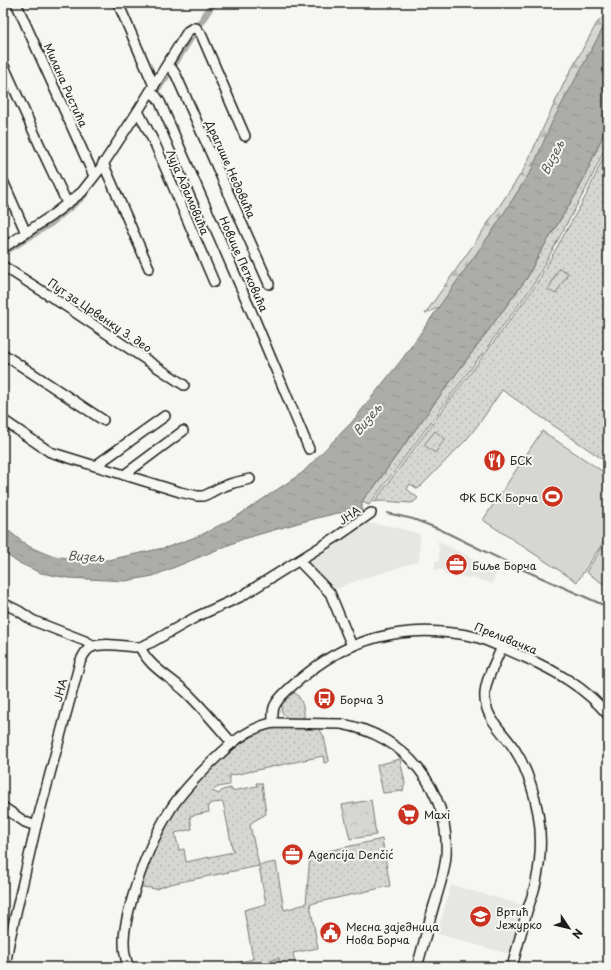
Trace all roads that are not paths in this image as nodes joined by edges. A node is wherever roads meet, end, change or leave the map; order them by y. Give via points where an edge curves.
1 (16, 3) edge
2 (118, 3) edge
3 (3, 64) edge
4 (167, 65) junction
5 (152, 89) junction
6 (138, 111) junction
7 (245, 136) dead end
8 (104, 164) junction
9 (94, 176) junction
10 (3, 181) edge
11 (67, 203) junction
12 (26, 232) junction
13 (3, 248) edge
14 (3, 266) edge
15 (149, 268) dead end
16 (214, 282) dead end
17 (269, 284) dead end
18 (3, 354) edge
19 (184, 385) dead end
20 (165, 416) dead end
21 (3, 420) edge
22 (102, 420) dead end
23 (183, 431) dead end
24 (309, 449) dead end
25 (95, 466) junction
26 (124, 475) junction
27 (250, 479) dead end
28 (371, 513) dead end
29 (299, 561) junction
30 (3, 603) edge
31 (352, 646) junction
32 (92, 647) junction
33 (140, 647) junction
34 (502, 647) junction
35 (608, 715) edge
36 (273, 723) junction
37 (232, 743) junction
38 (3, 807) edge
39 (36, 826) junction
40 (5, 967) edge
41 (129, 967) edge
42 (417, 967) edge
43 (512, 967) edge

1 - 9 street, Милана Ристића
2 - 5 street, Новице Петковића
3 - 11 street
4 - 5 street
4 - 7 street via 188,30 199,30
4 - 17 street, Драгише Недовића via 176,75
5 - 6 street
5 - 24 street, Новице Петковића via 256,320
6 - 8 street
6 - 16 street, Луја Адамовића via 155,144
8 - 9 street
8 - 15 street
9 - 11 street via 82,192
10 - 12 street
11 - 12 street
12 - 13 street
14 - 19 street, Пут за Црвенку 3. део
18 - 22 street
20 - 25 street
21 - 25 street via 50,452
23 - 26 street
25 - 26 street
26 - 27 street via 197,496
28 - 29 street, ЈНА
29 - 31 street via 330,593
29 - 33 street, ЈНА via 240,597 196,616
30 - 32 street via 19,610 32,620 85,640
31 - 34 street, Преливачка via 397,633 435,631 479,638
31 - 36 street, Преливачка via 326,660 284,694 273,710
32 - 33 street, ЈНА
32 - 39 street, ЈНА via 80,662
33 - 37 street via 146,659 186,692
34 - 35 street, Преливачка via 568,680 588,694
34 - 43 street via 485,687 485,702 490,716 515,750 527,774 538,813 541,841 536,883
36 - 37 street via 251,730
36 - 42 street via 341,724 370,732 403,752 428,781 443,819 446,856
37 - 41 street via 192,782 172,807 156,835 138,879 128,915 124,948
38 - 39 street via 25,822
39 - 40 street, ЈНА

